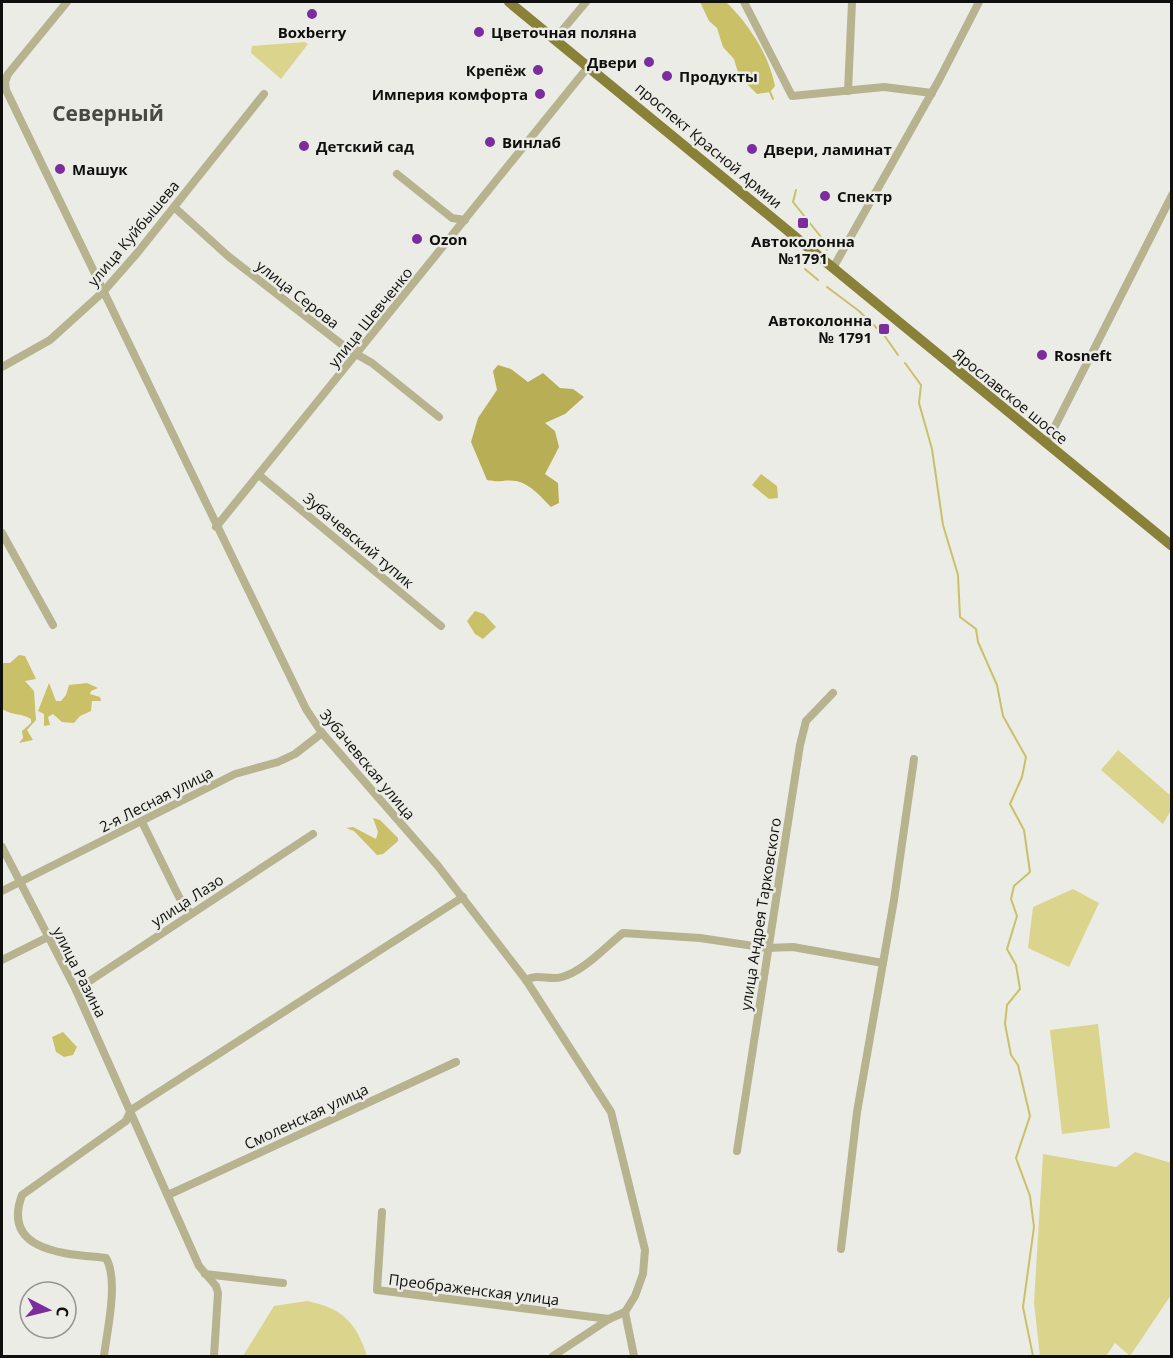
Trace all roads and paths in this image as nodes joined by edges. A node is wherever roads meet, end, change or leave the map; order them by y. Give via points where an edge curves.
1 (68, 2) edge
2 (509, 2) edge
3 (586, 2) edge
4 (744, 2) edge
5 (852, 2) edge
6 (979, 2) edge
7 (555, 39) junction
8 (588, 67) junction
9 (848, 91) junction
10 (932, 93) junction
11 (264, 94) dead end
12 (397, 174) dead end
13 (1172, 195) edge
14 (174, 207) junction
15 (465, 220) junction
16 (833, 268) junction
17 (103, 292) junction
18 (357, 355) junction
19 (2, 367) edge
20 (439, 417) dead end
21 (1046, 444) junction
22 (259, 475) junction
23 (216, 527) junction
24 (2, 533) edge
25 (1172, 546) edge
26 (53, 625) dead end
27 (441, 626) dead end
28 (833, 693) dead end
29 (322, 733) junction
30 (914, 759) dead end
31 (142, 822) junction
32 (313, 834) dead end
33 (2, 847) edge
34 (20, 883) junction
35 (2, 891) edge
36 (463, 897) junction
37 (190, 913) junction
38 (48, 937) junction
39 (766, 948) junction
40 (2, 960) edge
41 (883, 963) junction
42 (526, 980) junction
43 (76, 990) junction
44 (456, 1062) dead end
45 (131, 1110) junction
46 (737, 1151) dead end
47 (168, 1195) junction
48 (382, 1212) dead end
49 (841, 1249) dead end
50 (205, 1274) junction
51 (284, 1283) dead end
52 (625, 1312) junction
53 (609, 1319) junction
54 (104, 1356) edge
55 (214, 1356) edge
56 (553, 1356) edge
57 (634, 1356) edge

1 - 17 street, Зубачевская улица via 5,82
2 - 7 main road, проспект Красной Армии
3 - 7 street
4 - 9 street via 792,96
5 - 9 street
6 - 10 street
7 - 8 main road, проспект Красной Армии
8 - 15 street, улица Шевченко
8 - 16 main road, проспект Красной Армии
9 - 10 street via 884,87
10 - 16 street
11 - 14 street, улица Куйбышева
12 - 15 street via 452,218
13 - 21 street
14 - 17 street, улица Куйбышева
14 - 18 street, улица Серова via 228,256
15 - 18 street, улица Шевченко
16 - 21 main road, Ярославское шоссе
17 - 19 street, улица Куйбышева via 50,340
17 - 23 street, Зубачевская улица
18 - 20 street, улица Серова
18 - 22 street, улица Шевченко
21 - 25 main road, Ярославское шоссе
22 - 23 street, улица Шевченко
22 - 27 street, Зубачевский тупик
23 - 29 street, Зубачевская улица via 306,709
24 - 26 street
28 - 39 street, улица Андрея Тарковского via 807,721 800,745
29 - 31 street, 2-я Лесная улица via 296,754 235,774
29 - 36 street, Зубачевская улица
30 - 41 street
31 - 34 street, 2-я Лесная улица
31 - 37 street
32 - 37 street, улица Лазо
33 - 34 street, улица Разина
34 - 35 street, 2-я Лесная улица
34 - 38 street, улица Разина
36 - 42 street, Зубачевская улица
36 - 45 street
37 - 43 street, улица Лазо
38 - 40 street
38 - 43 street, улица Разина
39 - 41 street via 794,947
39 - 42 street via 700,938 623,933 573,974 559,978 536,975
39 - 46 street, улица Андрея Тарковского
41 - 49 street via 857,1112
42 - 52 street, Зубачевская улица via 604,1102 615,1128 645,1250 643,1274
43 - 45 street, улица Разина
44 - 47 street, Смоленская улица
45 - 47 street, улица Разина
45 - 54 street via 126,1121 22,1195 14,1207 13,1225 33,1248 106,1258 111,1266
47 - 50 street, улица Разина
48 - 53 street, Преображенская улица via 378,1290
50 - 51 street
50 - 55 street, улица Разина via 218,1293
52 - 53 street
52 - 57 street
53 - 56 street

